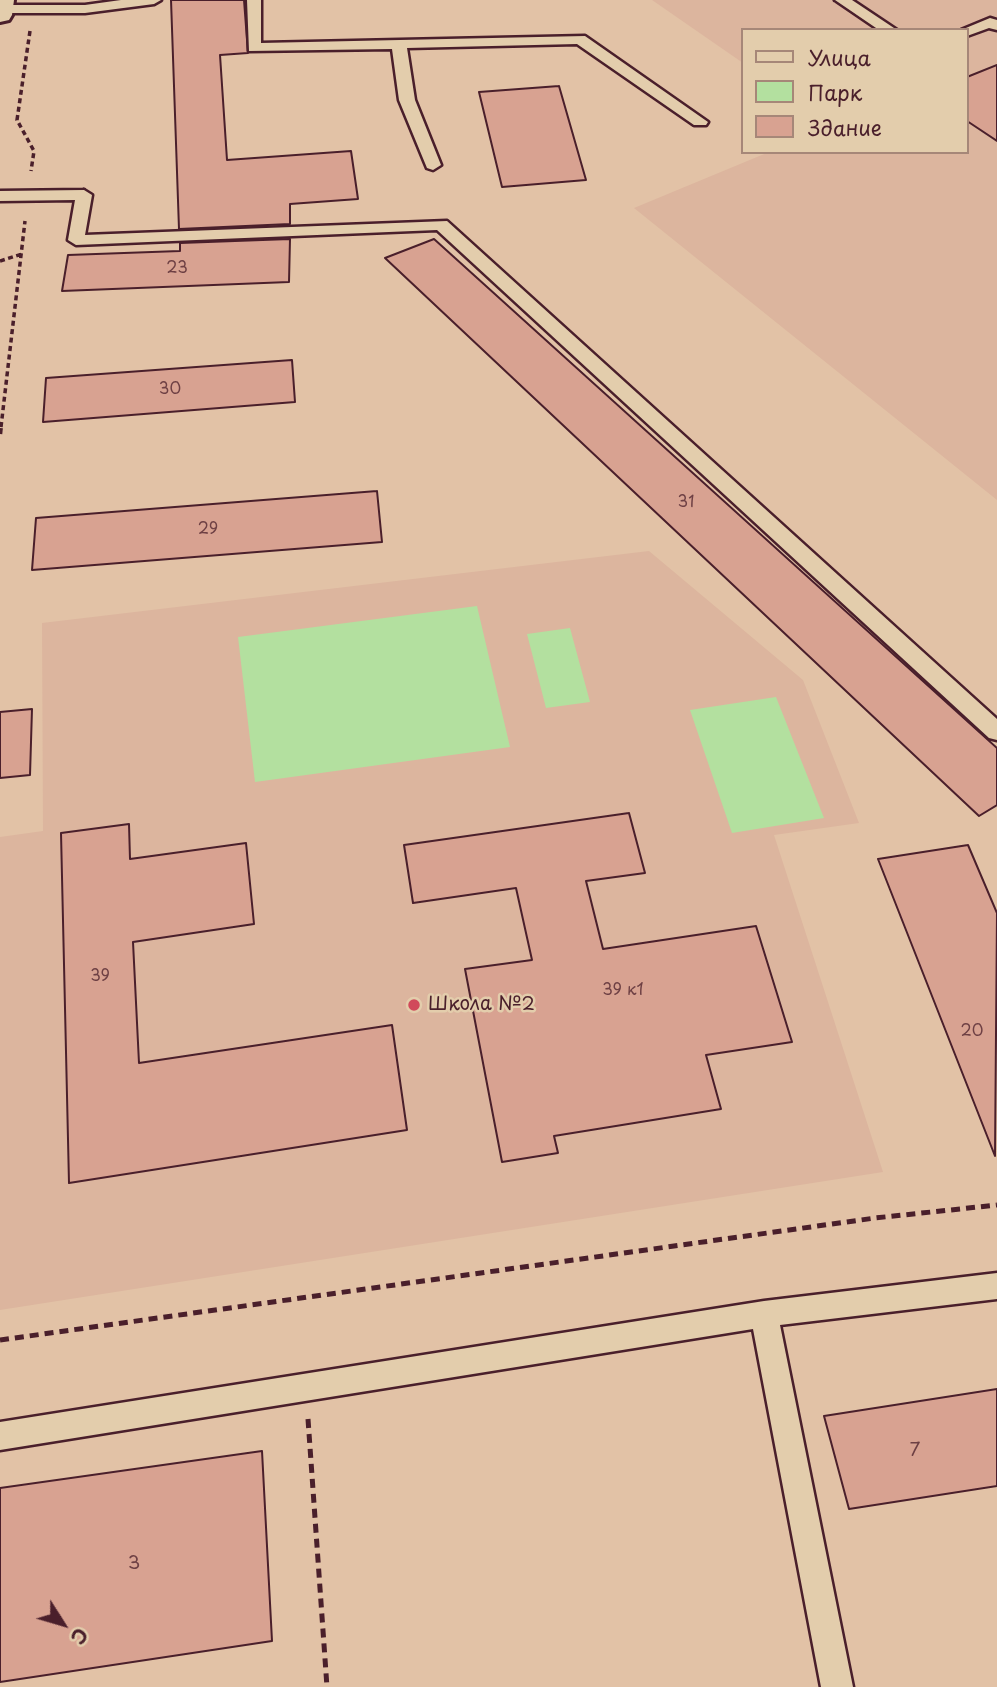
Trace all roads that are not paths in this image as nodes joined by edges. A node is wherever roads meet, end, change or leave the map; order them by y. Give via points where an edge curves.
1 (155, 0) edge
2 (254, 0) edge
3 (842, 0) edge
4 (1, 8) edge
5 (997, 26) edge
6 (887, 28) edge
7 (969, 31) edge
8 (399, 44) junction
9 (700, 122) dead end
10 (433, 165) dead end
11 (0, 196) edge
12 (997, 732) edge
13 (997, 1286) edge
14 (764, 1314) junction
15 (0, 1436) edge
16 (837, 1687) edge

1 - 4 lane via 85,9
2 - 8 lane via 254,48
3 - 6 lane
5 - 7 lane via 990,22
8 - 9 lane via 580,39
8 - 10 lane via 407,100
11 - 12 lane via 84,195 76,240 441,225
13 - 14 lane
14 - 15 lane
14 - 16 lane

